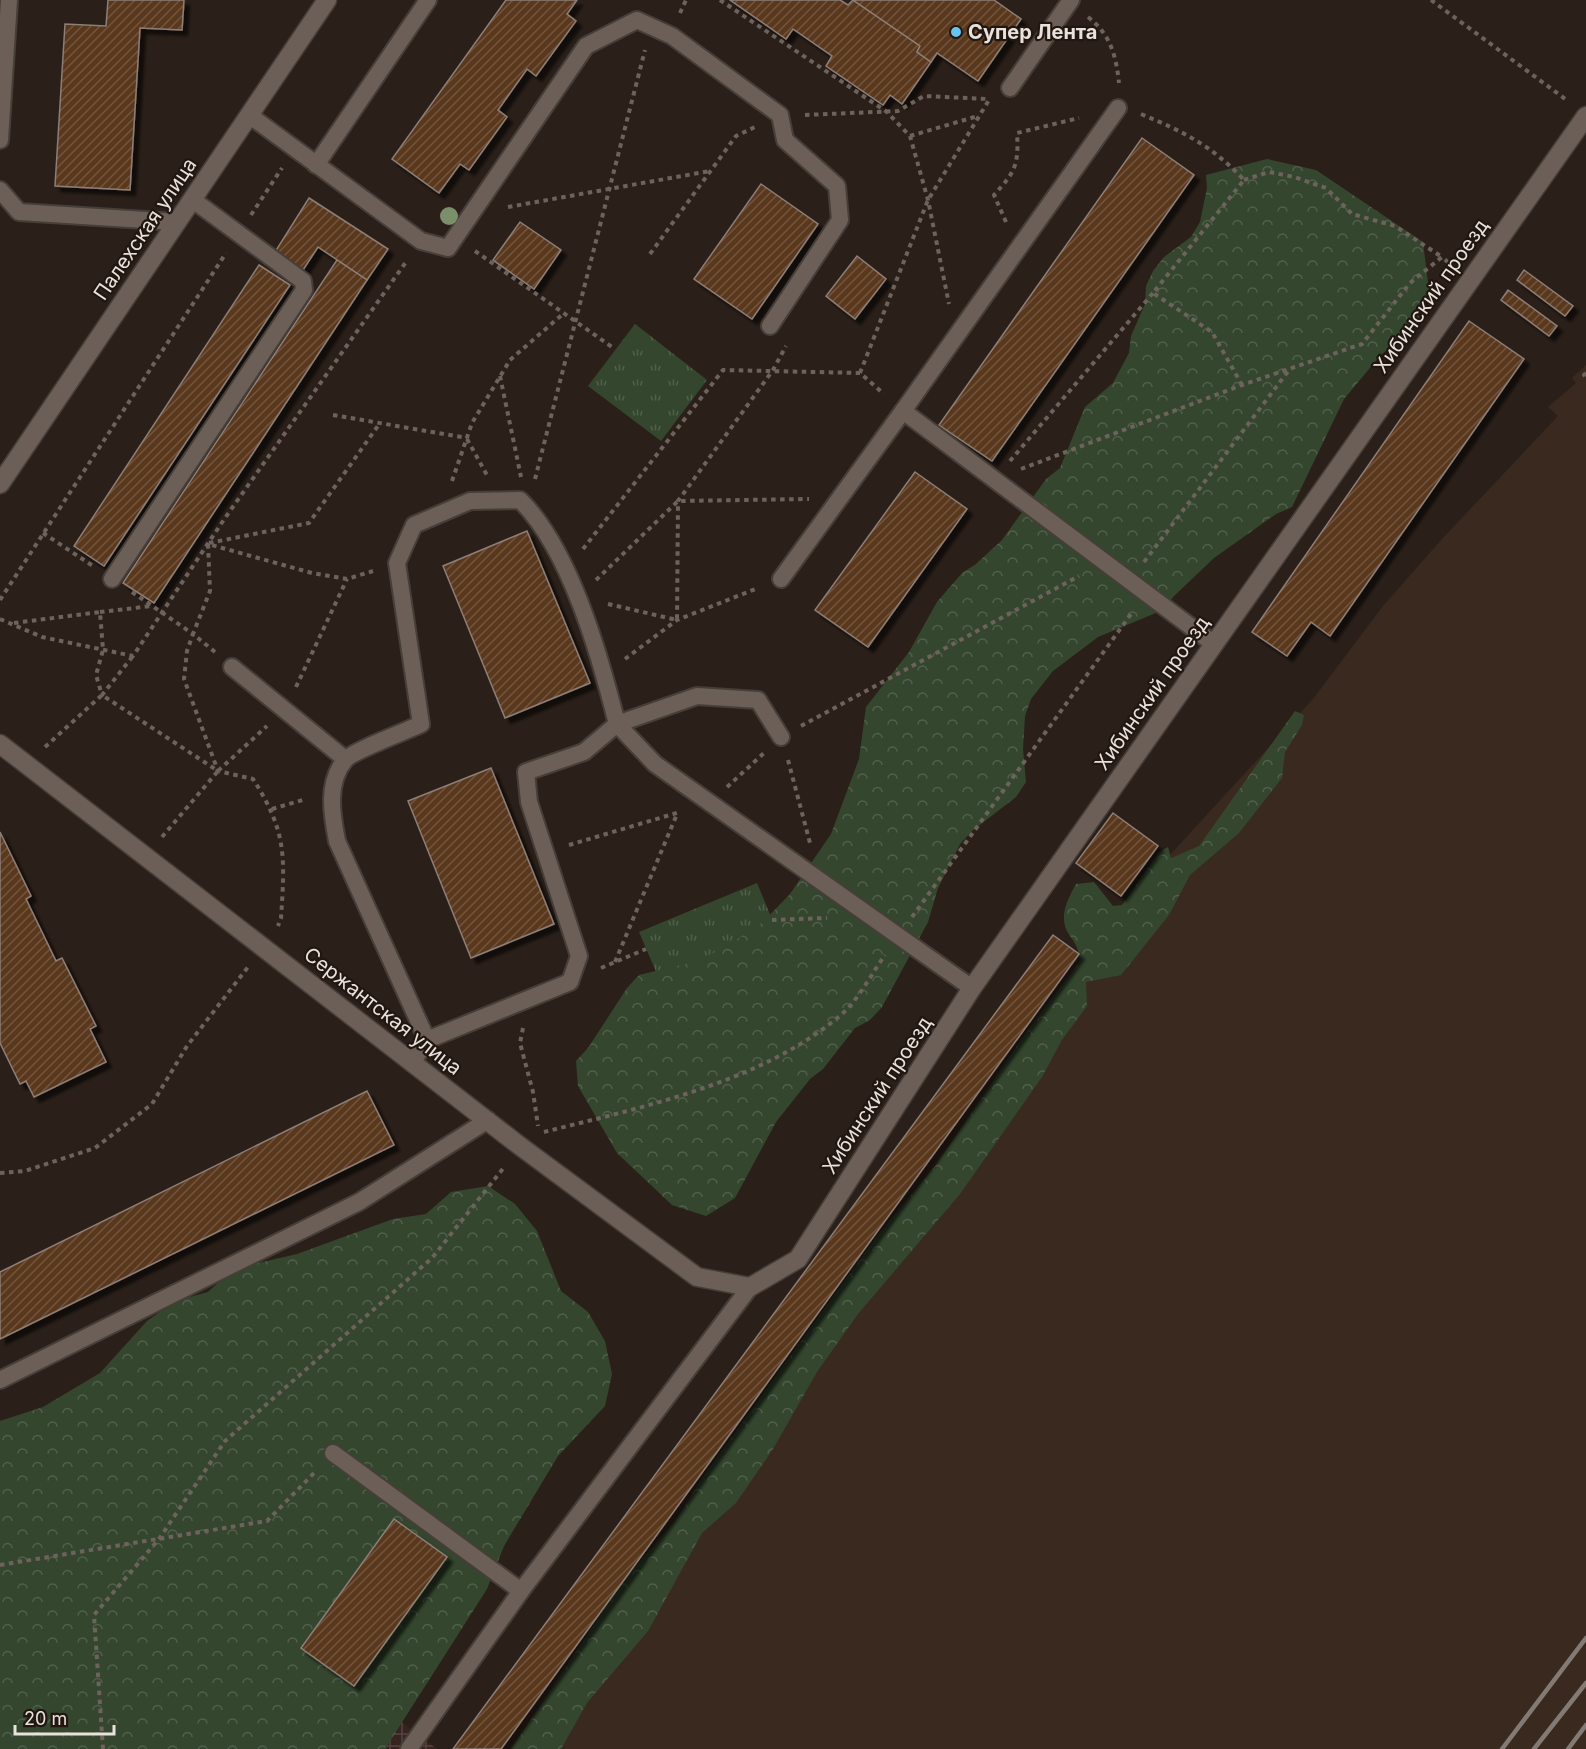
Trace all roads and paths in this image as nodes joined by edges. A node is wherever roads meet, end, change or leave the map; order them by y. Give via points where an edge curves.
1 (9, 0) edge
2 (327, 0) edge
3 (428, 0) edge
4 (720, 0) edge
5 (1431, 0) edge
6 (1070, 3) edge
7 (651, 26) junction
8 (1010, 88) joint
9 (989, 99) junction
10 (1118, 108) junction
11 (887, 112) junction
12 (249, 115) junction
13 (780, 115) junction
14 (979, 116) junction
15 (1584, 119) edge
16 (910, 136) junction
17 (0, 140) edge
18 (294, 149) junction
19 (316, 165) junction
20 (711, 171) junction
21 (1244, 180) junction
22 (609, 188) junction
23 (0, 190) edge
24 (193, 200) junction
25 (928, 200) junction
26 (472, 213) junction
27 (177, 222) junction
28 (238, 235) junction
29 (455, 237) junction
30 (421, 242) junction
31 (1018, 249) junction
32 (650, 254) dead end
33 (1442, 257) junction
34 (1468, 282) junction
35 (1153, 292) junction
36 (564, 313) junction
37 (576, 322) junction
38 (770, 326) joint
39 (955, 337) junction
40 (612, 348) dead end
41 (1290, 369) junction
42 (773, 370) junction
43 (860, 373) junction
44 (1586, 373) edge
45 (500, 375) junction
46 (1586, 378) edge
47 (1242, 385) junction
48 (903, 411) junction
49 (333, 415) dead end
50 (380, 423) junction
51 (467, 438) junction
52 (995, 479) junction
53 (0, 484) edge
54 (838, 499) junction
55 (501, 501) junction
56 (678, 501) junction
57 (527, 507) junction
58 (441, 513) junction
59 (208, 544) junction
60 (1106, 561) junction
61 (397, 563) junction
62 (566, 572) junction
63 (112, 579) dead end
64 (347, 579) junction
65 (781, 579) joint
66 (1130, 580) junction
67 (578, 597) junction
68 (0, 600) edge
69 (152, 606) dead end
70 (100, 612) junction
71 (0, 619) edge
72 (677, 620) junction
73 (12, 624) junction
74 (194, 634) junction
75 (1214, 644) junction
76 (103, 650) junction
77 (133, 656) junction
78 (232, 667) joint
79 (603, 674) junction
80 (102, 695) junction
81 (285, 710) junction
82 (617, 724) junction
83 (781, 737) junction
84 (0, 744) edge
85 (39, 753) dead end
86 (345, 759) junction
87 (218, 771) junction
88 (333, 790) junction
89 (710, 803) junction
90 (272, 809) junction
91 (677, 813) junction
92 (157, 844) dead end
93 (545, 852) junction
94 (820, 881) junction
95 (870, 916) junction
96 (772, 920) dead end
97 (269, 941) junction
98 (646, 949) dead end
99 (615, 962) junction
100 (570, 982) junction
101 (972, 988) junction
102 (530, 998) junction
103 (427, 1040) junction
104 (412, 1063) junction
105 (488, 1120) junction
106 (539, 1133) dead end
107 (520, 1146) junction
108 (0, 1173) edge
109 (750, 1287) junction
110 (0, 1380) edge
111 (333, 1453) joint
112 (159, 1539) junction
113 (0, 1565) edge
114 (521, 1591) junction
115 (103, 1749) edge
116 (409, 1749) edge

1 - 17 lane
2 - 12 street, Палехская улица
3 - 19 lane
4 - 11 path
5 - 15 path via 1567,99
6 - 8 lane
6 - 10 path via 1105,32 1115,53
7 - 13 lane via 672,36
7 - 22 path
7 - 26 lane via 637,20 586,46
8 - 9 path
9 - 11 path via 924,96 898,111
9 - 14 path
10 - 21 path via 1183,132 1221,156
10 - 31 lane
10 - 31 path via 1017,134 1019,160 994,195
11 - 13 path
11 - 16 path
12 - 18 lane
12 - 24 street, Палехская улица
13 - 20 path via 736,136
13 - 38 lane via 785,140 837,186 840,220
14 - 16 path
14 - 25 path
15 - 34 street, Хибинский проезд
16 - 25 path
18 - 19 lane
18 - 28 path
19 - 30 lane
20 - 22 path
20 - 32 path
21 - 33 path via 1269,172 1326,188 1352,214 1395,226
21 - 35 path
22 - 26 path
22 - 37 path
23 - 27 lane via 19,212
24 - 27 street, Палехская улица
24 - 28 lane
25 - 39 path
25 - 43 path
26 - 29 lane
27 - 53 street, Палехская улица
28 - 63 lane via 303,281 304,290
28 - 68 path
29 - 30 lane via 448,248
29 - 36 path
30 - 59 path
31 - 39 lane
33 - 34 path
33 - 41 path via 1410,283 1362,344
34 - 75 street, Хибинский проезд
35 - 47 path via 1212,332
35 - 52 path
36 - 37 path
36 - 45 path via 510,360
37 - 40 path
37 - 57 path
38 - 42 path via 788,344
39 - 48 lane
41 - 47 path
41 - 66 path
42 - 43 path
42 - 56 path
42 - 62 path via 723,370 687,411
43 - 48 path
44 - 46 path
45 - 51 path
45 - 57 path
47 - 52 path
48 - 52 lane
48 - 54 lane
49 - 50 path
50 - 51 path
50 - 59 path via 309,523
51 - 55 path
51 - 58 path
52 - 60 lane
54 - 56 path
54 - 65 lane
55 - 57 lane via 520,500
55 - 58 lane via 470,501
56 - 67 path
56 - 72 path
57 - 62 lane via 537,516
58 - 61 lane via 414,525
59 - 64 path
59 - 74 path via 210,591
59 - 77 path
60 - 66 lane
60 - 83 path
61 - 64 path
61 - 86 lane via 421,724
62 - 67 lane
64 - 81 path
65 - 72 path
66 - 75 lane
67 - 72 path
67 - 79 lane
69 - 70 path
70 - 73 path
70 - 76 path
71 - 73 path
72 - 79 path
73 - 76 path via 42,637
74 - 78 path
74 - 87 path via 187,651 184,679
75 - 101 street, Хибинский проезд
76 - 77 path
76 - 80 path via 96,675
77 - 80 path
78 - 81 lane
79 - 82 lane
80 - 85 path
80 - 87 path
81 - 86 lane
81 - 87 path
82 - 83 lane via 697,696 758,700
82 - 89 lane via 655,765
82 - 93 lane via 584,752 526,772 529,802
83 - 89 path
83 - 94 path
84 - 97 street, Сержантская улица
86 - 88 lane
87 - 90 path via 253,779
87 - 92 path
88 - 90 path
88 - 103 lane via 331,808 337,841
89 - 91 path
89 - 94 lane
90 - 97 path via 285,857 281,918
91 - 93 path
91 - 99 path
93 - 100 lane via 579,956
94 - 95 lane
95 - 96 path
95 - 101 lane
97 - 104 street, Сержантская улица
97 - 108 path via 187,1046 152,1104 95,1148 26,1171
98 - 99 path
99 - 100 path
100 - 102 lane
101 - 109 street, Хибинский проезд via 798,1259
102 - 103 lane
102 - 106 path via 520,1043
103 - 104 lane
104 - 105 street, Сержантская улица
105 - 107 street, Сержантская улица
105 - 110 lane via 359,1202
107 - 109 street, Сержантская улица via 697,1277
107 - 112 path via 432,1258 225,1441
109 - 114 lane
111 - 112 path via 267,1521
111 - 114 lane
112 - 113 path
112 - 115 path via 94,1615
114 - 116 lane

